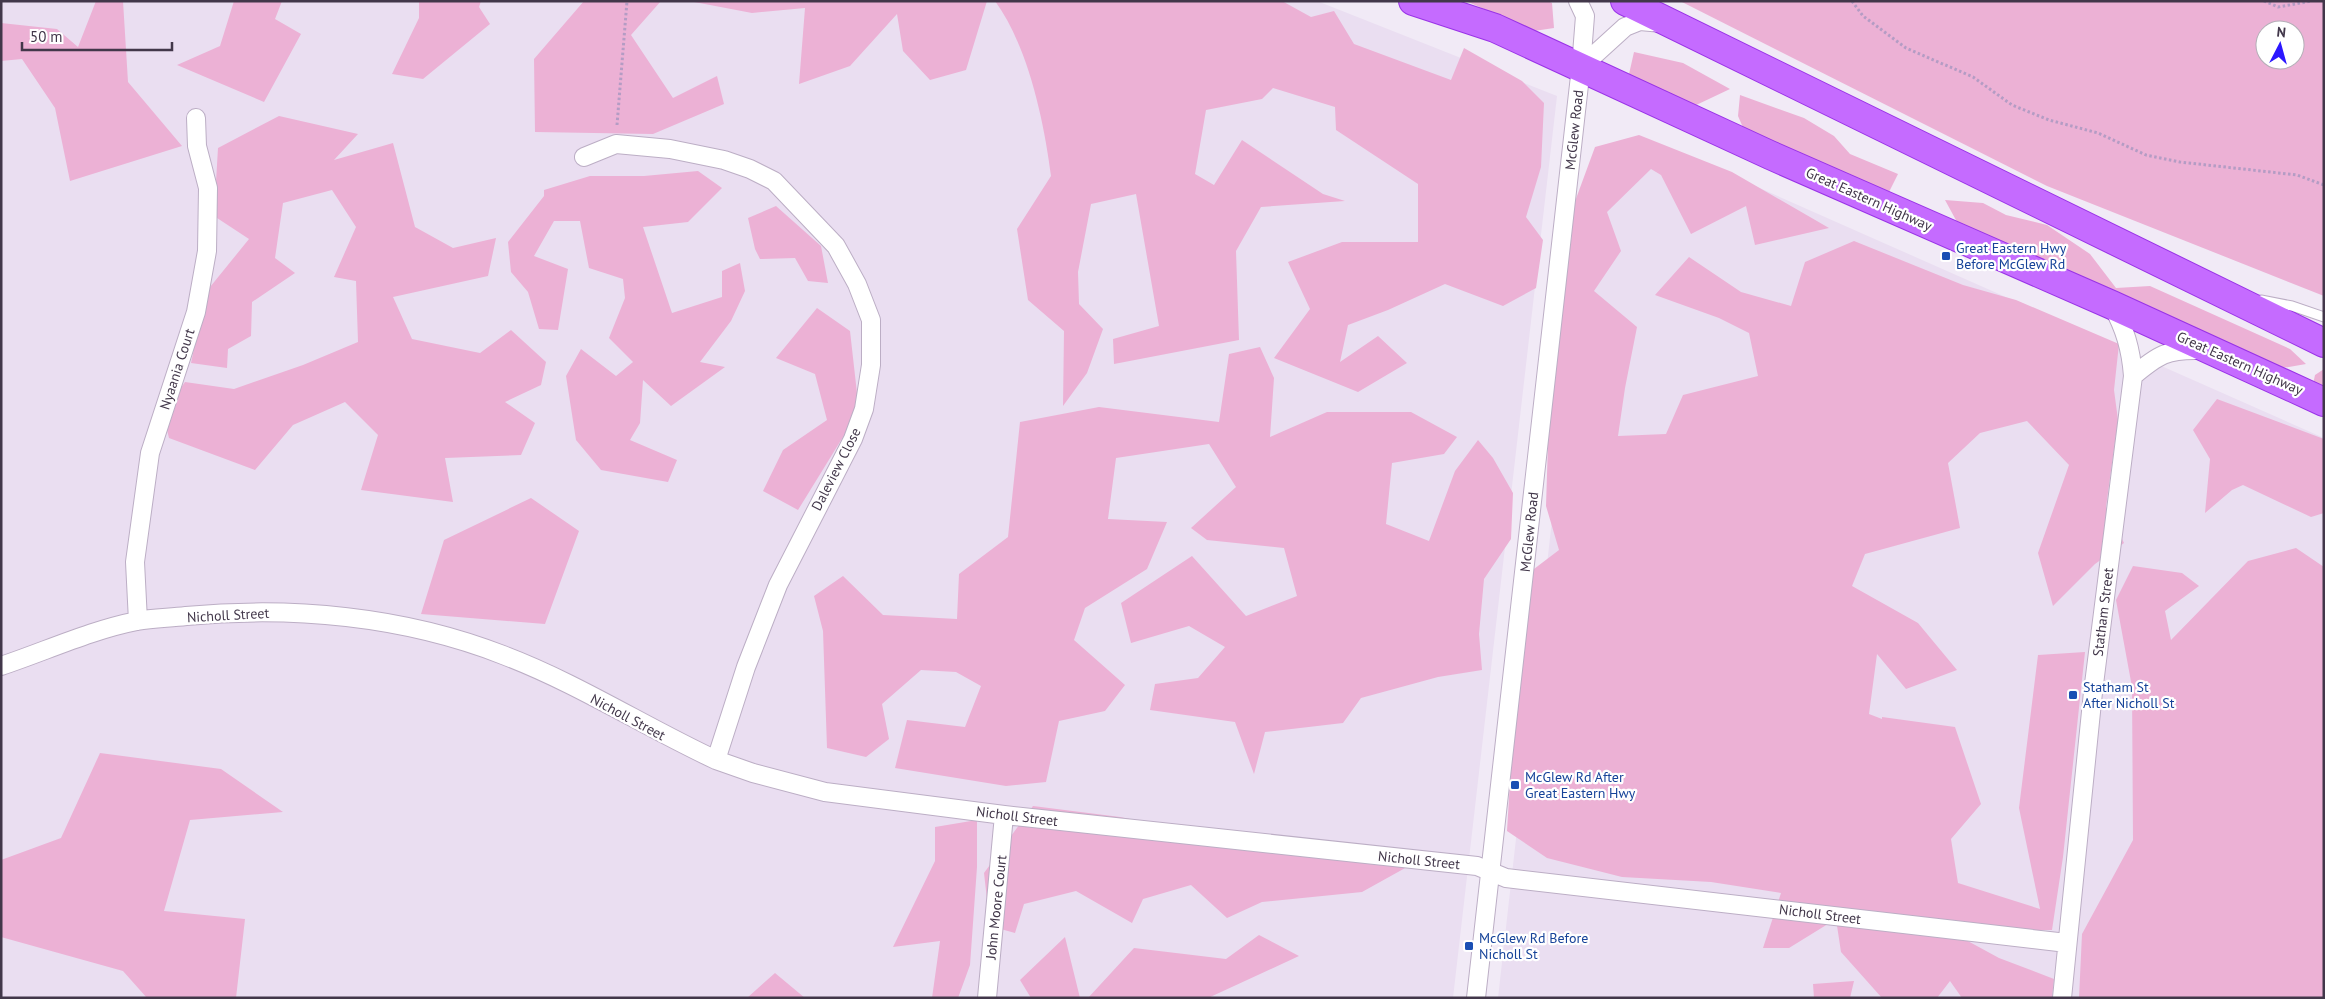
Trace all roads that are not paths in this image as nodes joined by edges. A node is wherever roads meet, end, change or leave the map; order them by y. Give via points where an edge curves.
1 (1413, 1) edge
2 (1578, 1) edge
3 (1625, 1) edge
4 (1669, 23) junction
5 (1581, 67) junction
6 (196, 118) dead end
7 (584, 157) dead end
8 (2220, 292) junction
9 (2112, 305) junction
10 (2324, 317) edge
11 (2324, 343) edge
12 (2210, 350) junction
13 (2133, 376) junction
14 (2324, 402) edge
15 (138, 621) junction
16 (1, 666) edge
17 (716, 760) junction
18 (1004, 815) junction
19 (1490, 872) junction
20 (2067, 944) junction
21 (987, 998) edge
22 (1476, 998) edge
23 (2062, 998) edge

1 - 5 highway, Great Eastern Highway via 1495,28
2 - 5 street, McGlew Road via 1584,16
3 - 4 highway
4 - 5 street via 1640,21 1624,27
4 - 8 highway
5 - 9 highway, Great Eastern Highway via 1770,155
5 - 19 street, McGlew Road
6 - 15 street, Nyaania Court via 197,146 208,188 207,251 196,312 150,453 135,562
7 - 17 street, Daleview Close via 616,144 697,153 750,169 774,181 836,246 857,284 870,320 871,365 864,409 853,439 778,585 746,667
8 - 10 lane via 2292,306
8 - 11 highway
9 - 12 highway, Great Eastern Highway
9 - 13 street, Statham Street via 2129,342
12 - 13 street via 2179,349 2162,354
12 - 14 highway, Great Eastern Highway
13 - 20 street, Statham Street via 2093,692
15 - 16 street, Nicholl Street
15 - 17 street, Nicholl Street via 211,614 292,612 428,631 503,655
17 - 18 street, Nicholl Street via 825,792
18 - 19 street, Nicholl Street via 1477,866
18 - 21 street, John Moore Court
19 - 20 street, Nicholl Street via 1506,878
19 - 22 street, McGlew Road
20 - 23 street, Statham Street

